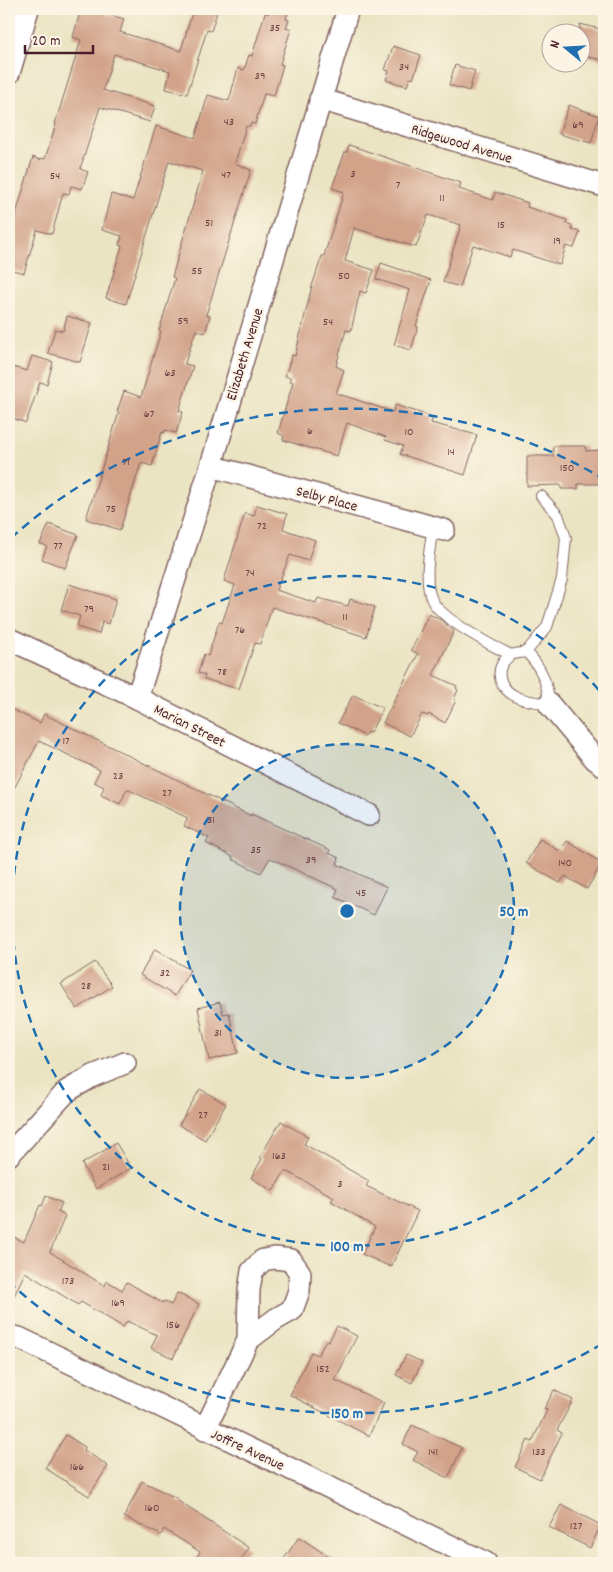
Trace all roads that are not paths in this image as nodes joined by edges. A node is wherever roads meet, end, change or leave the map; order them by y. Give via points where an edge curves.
1 (28, 9) edge
2 (348, 9) edge
3 (9, 73) edge
4 (320, 100) junction
5 (604, 186) edge
6 (211, 466) junction
7 (541, 496) dead end
8 (438, 529) joint
9 (9, 639) edge
10 (526, 652) junction
11 (512, 654) junction
12 (137, 698) junction
13 (549, 704) junction
14 (604, 766) edge
15 (369, 815) dead end
16 (125, 1063) dead end
17 (9, 1155) edge
18 (9, 1336) edge
19 (248, 1340) dead end
20 (205, 1429) junction
21 (455, 1557) edge
22 (486, 1563) edge

1 - 3 street
2 - 4 street, Elizabeth Avenue
4 - 5 street, Ridgewood Avenue
4 - 6 street, Elizabeth Avenue
6 - 8 street, Selby Place
6 - 12 street, Elizabeth Avenue
7 - 10 lane via 558,515 566,538 562,579 547,627
8 - 11 lane via 428,563 432,600 442,613 493,646
9 - 12 street, Marian Street
10 - 11 lane
10 - 13 lane via 542,673
11 - 13 lane via 502,664 498,677 503,688 516,697
12 - 15 street, Marian Street
13 - 14 street
16 - 17 street via 67,1091
18 - 20 street, Joffre Avenue
19 - 20 street
20 - 21 street, Joffre Avenue
21 - 22 street, Joffre Avenue

